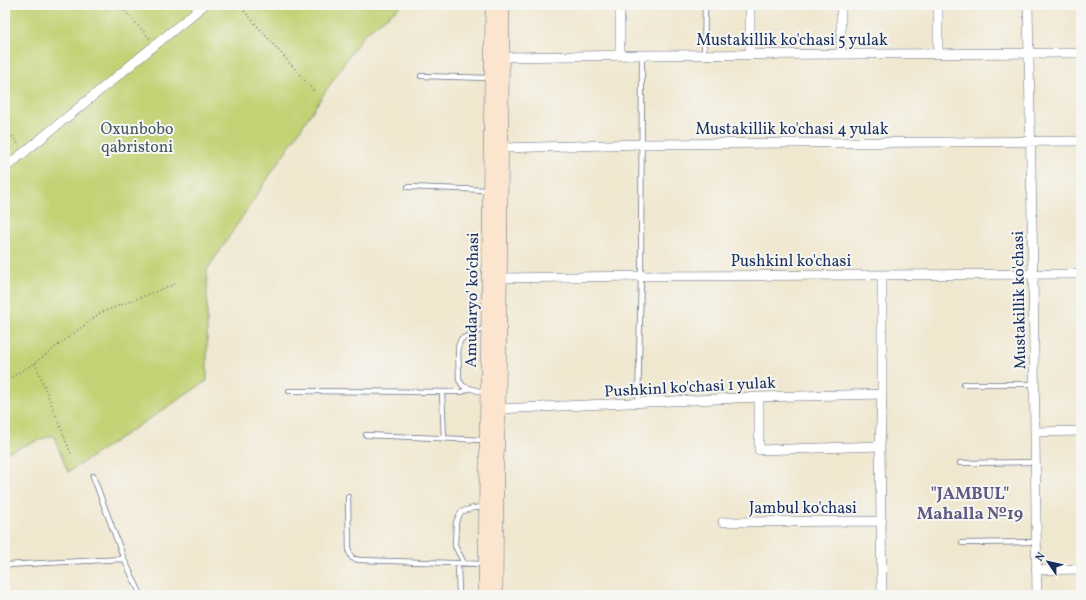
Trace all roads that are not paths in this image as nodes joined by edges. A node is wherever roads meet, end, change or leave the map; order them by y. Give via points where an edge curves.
1 (204, 5) edge
2 (492, 5) edge
3 (503, 5) edge
4 (620, 5) edge
5 (705, 5) edge
6 (750, 5) edge
7 (841, 5) edge
8 (938, 5) edge
9 (1028, 5) edge
10 (938, 53) junction
11 (1029, 53) junction
12 (1081, 53) edge
13 (704, 54) junction
14 (750, 54) junction
15 (841, 54) junction
16 (620, 55) junction
17 (642, 55) junction
18 (503, 57) junction
19 (421, 76) dead end
20 (491, 78) junction
21 (1030, 141) junction
22 (1081, 141) edge
23 (642, 144) junction
24 (502, 148) junction
25 (5, 168) edge
26 (408, 187) dead end
27 (489, 190) junction
28 (1033, 274) junction
29 (1081, 274) edge
30 (882, 275) junction
31 (641, 276) junction
32 (495, 279) junction
33 (488, 327) junction
34 (964, 384) dead end
35 (1034, 384) junction
36 (470, 388) junction
37 (289, 391) dead end
38 (442, 392) junction
39 (487, 393) junction
40 (882, 394) junction
41 (759, 397) junction
42 (638, 403) junction
43 (500, 409) junction
44 (1081, 431) edge
45 (1035, 432) junction
46 (366, 435) dead end
47 (444, 439) junction
48 (486, 440) junction
49 (880, 446) junction
50 (1035, 462) junction
51 (960, 463) dead end
52 (93, 476) dead end
53 (348, 497) dead end
54 (486, 506) junction
55 (882, 521) junction
56 (723, 522) dead end
57 (1036, 542) junction
58 (962, 544) dead end
59 (124, 559) junction
60 (458, 563) junction
61 (464, 563) junction
62 (486, 564) junction
63 (5, 565) edge
64 (1081, 569) edge
65 (1036, 570) junction
66 (141, 595) edge
67 (459, 595) edge
68 (485, 595) edge
69 (496, 595) edge
70 (882, 595) edge
71 (1037, 595) edge

1 - 25 street
2 - 20 street, Amudaryo' ko'chasi
3 - 18 street
4 - 16 street
5 - 13 lane
6 - 14 street
7 - 15 street
8 - 10 street
9 - 11 street, Mustakillik ko'chasi
10 - 11 street, Mustakillik ko'chasi 5 yulak
10 - 15 street, Mustakillik ko'chasi 5 yulak
11 - 12 street, Mustakillik ko'chasi 5 yulak
11 - 21 street, Mustakillik ko'chasi
13 - 14 street, Mustakillik ko'chasi 5 yulak
13 - 17 street, Mustakillik ko'chasi 5 yulak
14 - 15 street, Mustakillik ko'chasi 5 yulak
16 - 17 street, Mustakillik ko'chasi 5 yulak
16 - 18 street, Mustakillik ko'chasi 5 yulak
17 - 23 lane
18 - 24 street
19 - 20 lane
20 - 27 street, Amudaryo' ko'chasi
21 - 22 street, Mustakillik ko'chasi 4 yulak
21 - 23 street, Mustakillik ko'chasi 4 yulak
21 - 28 street, Mustakillik ko'chasi
23 - 24 street, Mustakillik ko'chasi 4 yulak
23 - 31 lane
24 - 32 street
26 - 27 lane
27 - 32 street, Amudaryo' ko'chasi
28 - 29 street, Pushkinl ko'chasi
28 - 30 street, Pushkinl ko'chasi
28 - 35 street, Mustakillik ko'chasi
30 - 31 street, Pushkinl ko'chasi
30 - 40 street
31 - 32 street, Pushkinl ko'chasi
31 - 42 lane
32 - 33 street, Amudaryo' ko'chasi
32 - 43 street
33 - 36 lane via 461,339 458,347 459,380 463,386
33 - 39 street, Amudaryo' ko'chasi
34 - 35 lane
35 - 45 street, Mustakillik ko'chasi
36 - 38 lane via 462,392
36 - 39 lane
37 - 38 lane
38 - 47 lane
39 - 48 street, Amudaryo' ko'chasi
40 - 41 street, Pushkinl ko'chasi 1 yulak
40 - 49 street
41 - 42 street, Pushkinl ko'chasi 1 yulak
41 - 49 street via 759,450
42 - 43 street, Pushkinl ko'chasi 1 yulak
43 - 69 street
44 - 45 street
45 - 50 street, Mustakillik ko'chasi
46 - 47 lane
47 - 48 lane
48 - 54 street, Amudaryo' ko'chasi
49 - 55 street
50 - 51 lane
50 - 57 street, Mustakillik ko'chasi
52 - 59 lane
53 - 60 lane via 349,552 352,558
54 - 61 lane via 461,512 456,522 455,546
54 - 62 street, Amudaryo' ko'chasi
55 - 56 street, Jambul ko'chasi
55 - 70 street
57 - 58 lane
57 - 65 street, Mustakillik ko'chasi
59 - 63 lane
59 - 66 lane
60 - 61 lane
60 - 67 lane
61 - 62 lane
62 - 68 street, Amudaryo' ko'chasi
64 - 65 street
65 - 71 street, Mustakillik ko'chasi

